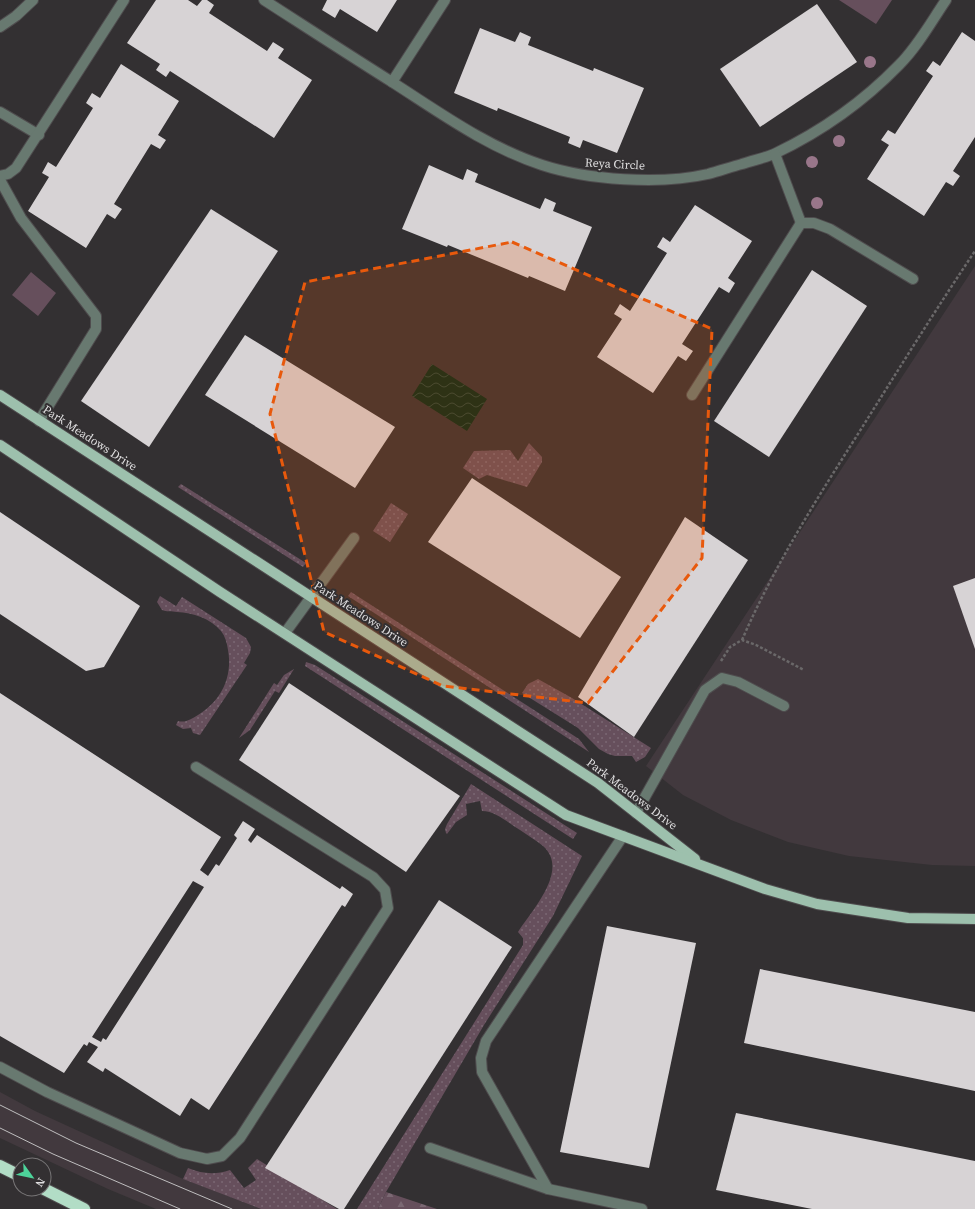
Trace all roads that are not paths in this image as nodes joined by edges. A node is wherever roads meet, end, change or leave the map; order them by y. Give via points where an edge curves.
1 (33, 0) edge
2 (124, 0) edge
3 (264, 0) edge
4 (445, 0) edge
5 (946, 0) edge
6 (0, 27) edge
7 (392, 82) junction
8 (0, 112) edge
9 (39, 135) junction
10 (775, 154) junction
11 (0, 176) edge
12 (0, 180) edge
13 (801, 223) junction
14 (913, 279) dead end
15 (0, 395) edge
16 (692, 395) dead end
17 (39, 421) junction
18 (0, 445) edge
19 (354, 538) dead end
20 (312, 597) junction
21 (285, 633) junction
22 (784, 706) dead end
23 (196, 766) dead end
24 (636, 813) junction
25 (623, 836) junction
26 (702, 864) junction
27 (975, 919) edge
28 (0, 1067) edge
29 (430, 1148) dead end
30 (0, 1166) edge
31 (12, 1172) edge
32 (548, 1189) junction
33 (52, 1193) edge
34 (84, 1209) edge
35 (642, 1209) edge

1 - 6 lane
2 - 9 lane
3 - 7 lane, Reya Circle
4 - 7 lane
5 - 10 lane, Reya Circle via 900,64 866,96 828,124
7 - 10 lane, Reya Circle via 473,133 540,164 577,175 635,179 680,178 707,174
8 - 9 lane
9 - 11 lane via 16,168
10 - 13 lane
12 - 17 lane via 21,218 96,316 96,329
13 - 14 lane via 814,223 830,230
13 - 16 lane
15 - 17 main road, Park Meadows Drive
17 - 20 main road, Park Meadows Drive
18 - 21 main road, Park Meadows Drive
19 - 20 lane
20 - 21 lane
20 - 24 main road, Park Meadows Drive via 598,783
21 - 25 main road, Park Meadows Drive via 566,815
22 - 24 lane via 738,682 722,678 714,682 705,690
23 - 28 lane via 373,877 385,890 388,908 240,1138 222,1156 207,1159 180,1154 47,1092
24 - 26 main road, Park Meadows Drive
25 - 26 main road, Park Meadows Drive
25 - 32 lane via 486,1041 481,1058 482,1072
26 - 27 main road, Park Meadows Drive via 765,889 817,904 908,918
29 - 32 lane
30 - 31 highway
32 - 35 lane
33 - 34 highway

